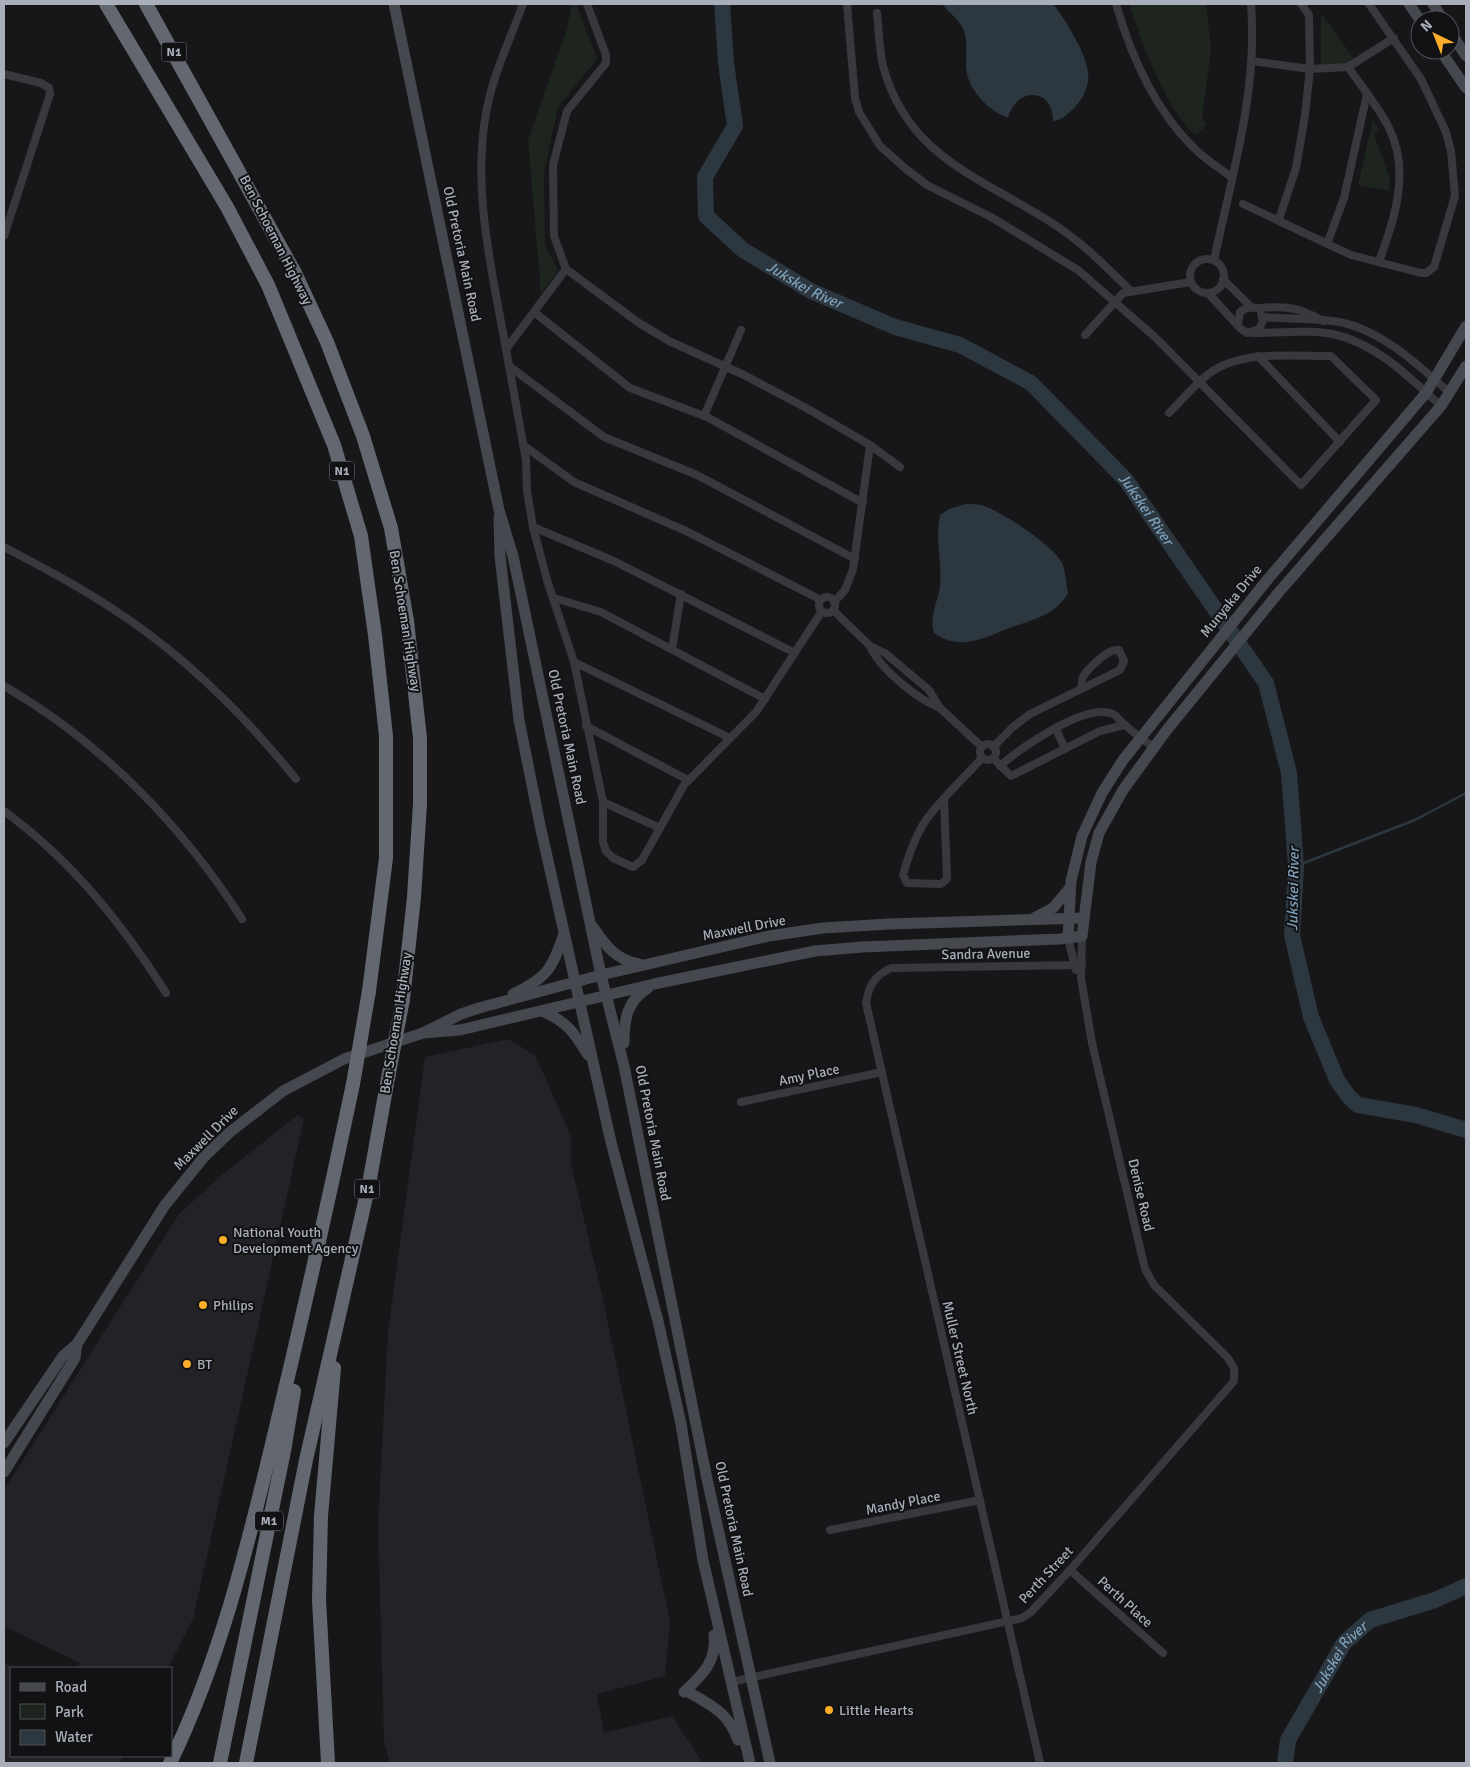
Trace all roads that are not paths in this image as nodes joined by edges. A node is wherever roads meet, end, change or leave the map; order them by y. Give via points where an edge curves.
1 (106, 4) edge
2 (146, 4) edge
3 (394, 4) edge
4 (523, 4) edge
5 (587, 4) edge
6 (847, 4) edge
7 (1116, 4) edge
8 (1251, 4) edge
9 (1301, 4) edge
10 (1369, 4) edge
11 (877, 13) dead end
12 (1394, 38) junction
13 (1447, 60) edge
14 (1252, 61) junction
15 (1348, 67) junction
16 (1310, 69) junction
17 (4, 74) edge
18 (1466, 88) edge
19 (1367, 94) junction
20 (1231, 177) junction
21 (1243, 204) dead end
22 (1279, 219) junction
23 (4, 236) edge
24 (1326, 244) junction
25 (1214, 260) junction
26 (1379, 262) junction
27 (566, 269) junction
28 (1223, 279) junction
29 (1191, 282) junction
30 (1130, 290) junction
31 (1208, 293) junction
32 (1113, 302) junction
33 (1253, 308) junction
34 (534, 312) junction
35 (1262, 317) junction
36 (1325, 322) junction
37 (1238, 324) junction
38 (1466, 326) edge
39 (741, 330) dead end
40 (1252, 333) junction
41 (1085, 335) dead end
42 (506, 349) junction
43 (1258, 356) junction
44 (508, 366) junction
45 (1466, 366) edge
46 (725, 367) junction
47 (1435, 380) junction
48 (1200, 382) junction
49 (1426, 393) junction
50 (1450, 393) junction
51 (1441, 406) junction
52 (1169, 413) dead end
53 (704, 416) junction
54 (1340, 442) junction
55 (870, 445) junction
56 (523, 446) junction
57 (900, 467) dead end
58 (863, 503) junction
59 (499, 510) junction
60 (533, 527) junction
61 (4, 547) edge
62 (856, 559) junction
63 (681, 594) junction
64 (554, 598) junction
65 (821, 600) junction
66 (833, 606) junction
67 (822, 611) junction
68 (870, 646) junction
69 (672, 650) junction
70 (795, 653) junction
71 (574, 662) junction
72 (4, 686) edge
73 (1082, 689) junction
74 (765, 699) junction
75 (940, 708) junction
76 (1125, 725) junction
77 (586, 726) junction
78 (1056, 729) junction
79 (1141, 737) junction
80 (730, 738) junction
81 (982, 746) junction
82 (993, 747) junction
83 (1154, 748) junction
84 (1065, 749) junction
85 (982, 758) junction
86 (993, 758) junction
87 (1000, 766) junction
88 (296, 779) dead end
89 (688, 780) junction
90 (944, 800) junction
91 (603, 802) junction
92 (4, 811) edge
93 (660, 828) junction
94 (1071, 886) junction
95 (242, 918) dead end
96 (1068, 918) junction
97 (1083, 918) junction
98 (590, 921) junction
99 (1028, 921) junction
100 (564, 934) junction
101 (1082, 936) junction
102 (1068, 938) junction
103 (642, 965) junction
104 (1082, 965) junction
105 (1073, 966) junction
106 (891, 968) joint
107 (601, 975) junction
108 (1081, 978) junction
109 (576, 983) junction
110 (654, 984) junction
111 (166, 993) dead end
112 (608, 995) junction
113 (580, 1003) junction
114 (486, 1006) junction
115 (542, 1011) junction
116 (423, 1033) junction
117 (593, 1063) junction
118 (624, 1066) junction
119 (882, 1072) junction
120 (741, 1102) dead end
121 (313, 1277) junction
122 (345, 1288) junction
123 (77, 1344) junction
124 (1231, 1385) joint
125 (4, 1443) edge
126 (4, 1472) edge
127 (980, 1500) junction
128 (830, 1530) dead end
129 (1070, 1570) junction
130 (707, 1576) junction
131 (1009, 1622) junction
132 (1163, 1653) dead end
133 (752, 1678) junction
134 (731, 1682) junction
135 (324, 1698) junction
136 (170, 1763) edge
137 (220, 1763) edge
138 (246, 1763) edge
139 (328, 1763) edge
140 (338, 1763) edge
141 (748, 1763) edge
142 (770, 1763) edge
143 (1040, 1763) edge

1 - 121 highway, Ben Schoeman Highway / N1, bridge via 227,207 268,285 334,445 360,536 386,736 386,858 353,1084
2 - 122 highway, Ben Schoeman Highway / N1, bridge via 295,273 327,342 363,436 391,528 408,630 420,738 415,887 403,999 369,1184
3 - 59 main road, Old Pretoria Main Road
4 - 42 street via 489,101 482,159 485,227
5 - 27 street via 606,63 567,111 553,165 554,236
6 - 32 street via 855,98 859,112 880,146 927,185 991,217 1078,270
7 - 20 street via 1145,82 1162,111 1193,148
8 - 14 street
9 - 16 street via 1309,15
10 - 12 street
11 - 30 street via 883,65 903,113 924,141 953,166 1073,237
12 - 15 street
12 - 26 street via 1422,79 1446,132 1455,196 1437,262 1430,270 1421,273
13 - 18 main road
14 - 16 street
14 - 20 street via 1244,122
15 - 16 street
15 - 19 street
16 - 22 street via 1296,168
17 - 23 street via 41,83 49,88 50,94
19 - 24 street via 1344,198
19 - 26 street via 1390,129 1400,172 1399,199
20 - 25 street
21 - 22 street
22 - 24 street
24 - 26 street
25 - 28 street via 1222,268
25 - 29 street via 1197,263 1191,271
27 - 34 street
27 - 46 street via 669,341
28 - 31 street via 1218,289
28 - 33 street
29 - 30 street
29 - 31 street via 1198,290
30 - 32 street
31 - 37 street
32 - 41 street
32 - 48 street via 1156,338
33 - 35 street
33 - 36 street via 1286,306
33 - 37 street via 1240,312
34 - 42 street
34 - 53 street via 630,388
35 - 36 street
35 - 40 street via 1260,329
36 - 47 street via 1339,322 1371,334 1388,343
37 - 40 street via 1243,331
38 - 47 main road, Munyaka Drive
39 - 46 street
40 - 49 street via 1335,334 1372,349
42 - 44 street
43 - 48 street via 1212,371
43 - 54 street
43 - 54 street via 1331,356 1376,400
44 - 56 street
44 - 62 street via 604,437 698,475
45 - 50 main road
46 - 53 street
46 - 55 street
47 - 49 main road, Munyaka Drive
47 - 50 street
48 - 52 street
48 - 54 street via 1301,485
49 - 51 street
49 - 79 main road, Munyaka Drive via 1268,579
50 - 51 main road
51 - 83 main road via 1279,592
53 - 58 street
55 - 57 street
55 - 58 street
56 - 60 street
56 - 65 street via 574,482 686,531
58 - 62 street
59 - 98 main road, Old Pretoria Main Road via 513,556
59 - 100 main road, Old Pretoria Main Road via 500,556 519,720
60 - 63 street
60 - 64 street
61 - 88 street via 88,593 165,646 248,723
62 - 66 street via 850,579
63 - 69 street
63 - 70 street
64 - 69 street via 601,612
64 - 71 street
65 - 66 street via 827,597
65 - 67 street
66 - 67 street via 828,613
66 - 68 street
67 - 70 street
68 - 75 street via 885,666 918,696
68 - 75 street via 924,686
69 - 74 street
70 - 74 street
71 - 77 street
71 - 80 street
72 - 95 street via 59,723 128,780 199,858
73 - 73 street via 1122,668 1124,661 1119,650 1112,651 1088,670 1082,680
73 - 82 street via 1021,719
74 - 80 street
75 - 81 street
76 - 78 street via 1114,714 1104,712 1086,715
76 - 79 street
76 - 84 street via 1110,727
77 - 89 street
77 - 91 street
78 - 84 street
78 - 87 street via 1015,752
79 - 83 street
79 - 94 main road, Munyaka Drive via 1123,760 1089,817
80 - 89 street
81 - 82 street via 989,744
81 - 85 street via 979,754
82 - 86 street via 996,751
83 - 97 main road via 1099,832
84 - 87 street via 1011,776
85 - 86 street via 989,761
85 - 90 street
86 - 87 street
89 - 93 street
90 - 90 street via 947,879 941,884 907,883 903,875 921,828
91 - 93 street
91 - 93 street via 606,851 629,867 642,860
92 - 111 street via 88,887 119,923
94 - 96 main road, Munyaka Drive
94 - 99 main road via 1053,908
96 - 97 main road, Maxwell Drive
96 - 99 main road, Maxwell Drive
96 - 102 main road, Munyaka Drive
97 - 101 main road
98 - 103 main road via 620,958
98 - 107 main road, Old Pretoria Main Road
99 - 103 main road, Maxwell Drive via 823,928 769,936
100 - 109 main road, Old Pretoria Main Road
100 - 114 main road via 542,979
101 - 102 main road, Maxwell Drive
101 - 104 street, Denise Road
102 - 105 street, Denise Road
102 - 110 main road, Maxwell Drive via 824,950
103 - 107 main road, Maxwell Drive
104 - 105 street, Sandra Avenue
104 - 108 street, Denise Road
105 - 106 street, Sandra Avenue
105 - 108 street, Denise Road
106 - 119 street, Muller Street North via 875,978 866,1003
107 - 109 main road, Maxwell Drive
107 - 112 main road, Old Pretoria Main Road
108 - 124 street, Denise Road via 1092,1043 1145,1269 1154,1286 1232,1364 1235,1376
109 - 113 main road, Old Pretoria Main Road
109 - 114 main road, Maxwell Drive
110 - 112 main road, Maxwell Drive
110 - 118 main road via 635,998 625,1017
112 - 113 main road, Maxwell Drive
112 - 118 main road, Old Pretoria Main Road
113 - 115 main road, Maxwell Drive
113 - 117 main road, Old Pretoria Main Road
114 - 116 main road, Maxwell Drive
115 - 116 main road, Maxwell Drive via 460,1030
115 - 117 main road via 570,1028
116 - 123 main road, Maxwell Drive via 375,1047 315,1072 230,1132 204,1157 165,1205
117 - 130 main road, Old Pretoria Main Road via 679,1415
118 - 133 main road, Old Pretoria Main Road via 707,1479
119 - 120 street, Amy Place
119 - 127 street, Muller Street North
121 - 136 highway via 231,1608 193,1717
121 - 137 highway, M1 via 284,1451
122 - 135 highway via 321,1516 319,1600
122 - 138 highway, M1 via 306,1460
123 - 125 main road, Maxwell Drive via 43,1382
123 - 126 main road, Maxwell Drive via 75,1358
124 - 129 street, Perth Street
127 - 128 street, Mandy Place
127 - 131 street, Muller Street North
129 - 131 street, Perth Street via 1031,1612
129 - 132 street, Perth Place
130 - 134 main road, Old Pretoria Main Road
130 - 141 main road via 714,1653 708,1668 686,1692 728,1718
131 - 133 street, Perth Street
131 - 143 street, Muller Street North
133 - 134 street, Perth Street
133 - 142 main road, Old Pretoria Main Road
134 - 141 main road, Old Pretoria Main Road
135 - 139 highway
135 - 140 highway

